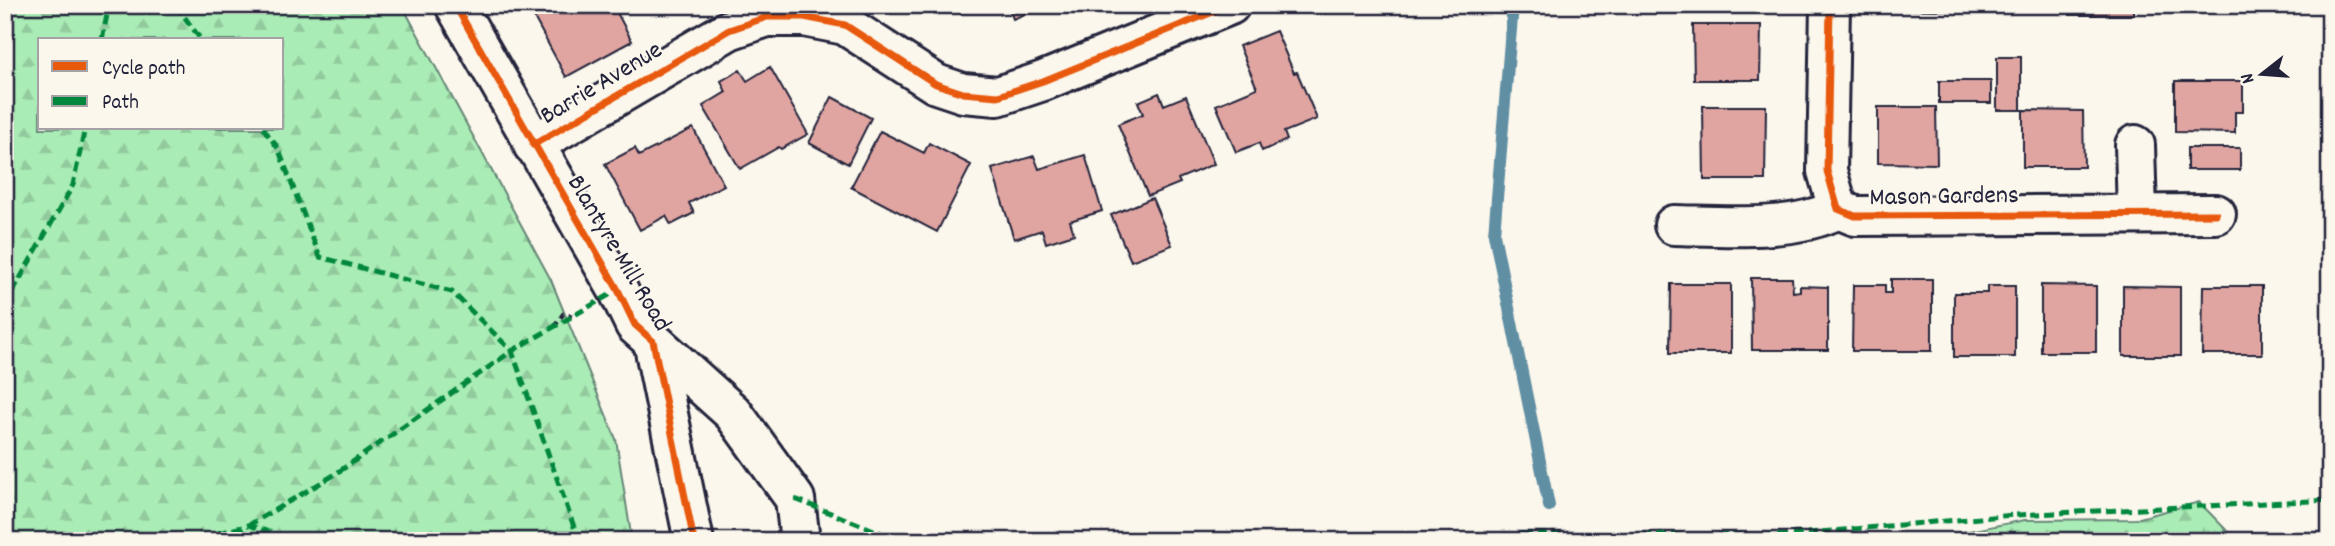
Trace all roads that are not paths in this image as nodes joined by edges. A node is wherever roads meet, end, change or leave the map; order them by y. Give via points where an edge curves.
1 (455, 5) edge
2 (1230, 5) edge
3 (1830, 5) edge
4 (533, 145) junction
5 (2135, 145) dead end
6 (1838, 209) junction
7 (2137, 214) junction
8 (2216, 214) dead end
9 (1674, 225) dead end
10 (653, 341) junction
11 (694, 541) edge
12 (800, 541) edge

1 - 4 street, Blantyre Mill Road
2 - 4 street, Barrie Avenue via 998,96 963,93 936,84 845,25 766,17 729,30
3 - 6 street, Mason Gardens via 1828,171
4 - 10 street, Blantyre Mill Road via 635,325
5 - 7 street
6 - 7 street, Mason Gardens via 1855,216
6 - 9 street, Mason Gardens via 1823,217 1760,226
7 - 8 street, Mason Gardens
10 - 11 street, Blantyre Mill Road
10 - 12 street, Blantyre Mill Road via 733,414 794,499

